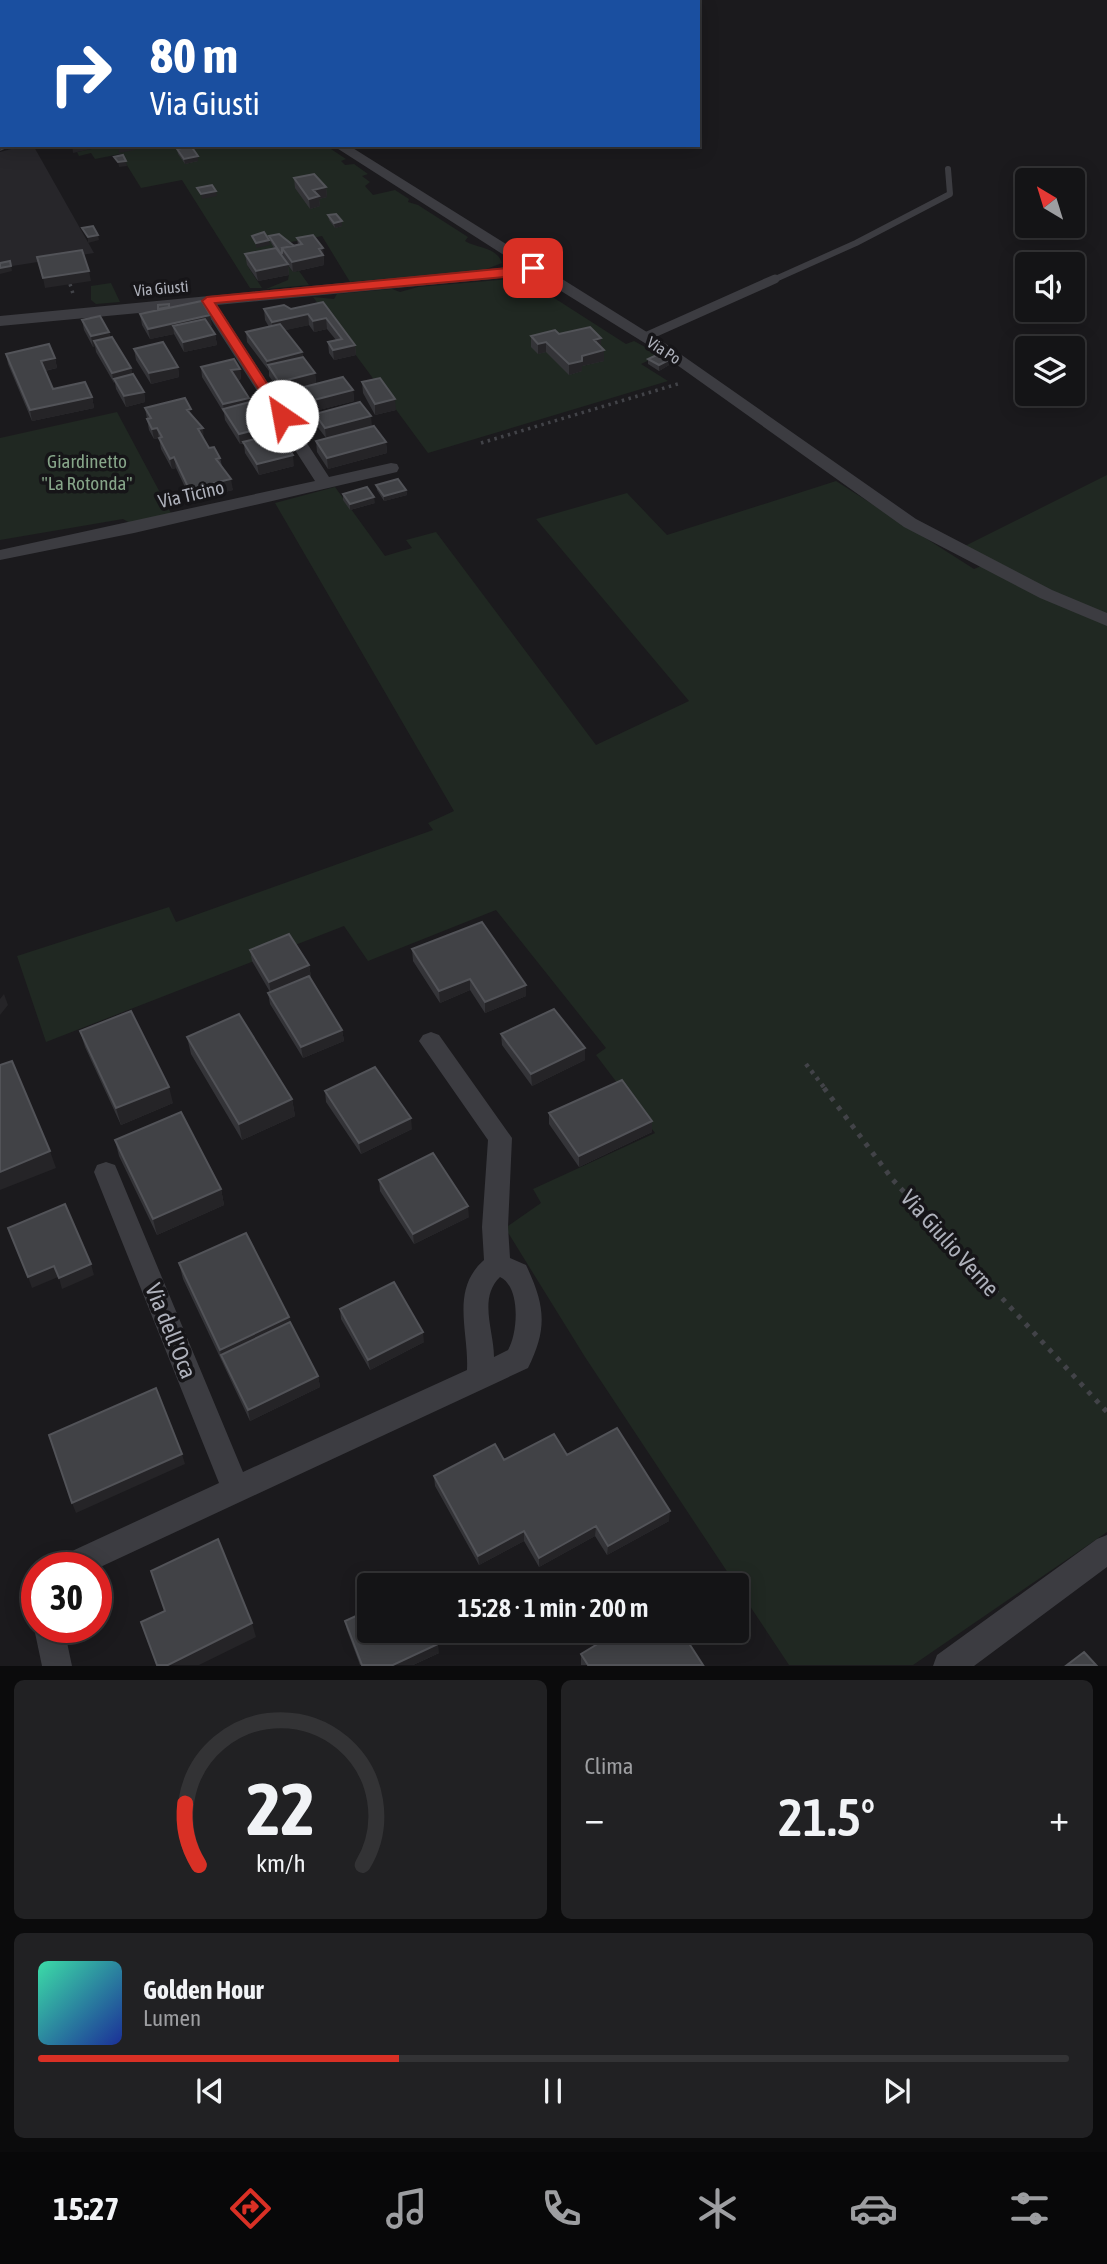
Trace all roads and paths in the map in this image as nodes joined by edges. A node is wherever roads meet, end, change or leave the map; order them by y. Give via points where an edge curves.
1 (343, 149) edge
2 (948, 169) dead end
3 (533, 268) junction
4 (70, 284) edge
5 (72, 290) dead end
6 (207, 301) junction
7 (0, 321) edge
8 (645, 337) junction
9 (704, 376) junction
10 (481, 443) dead end
11 (391, 468) dead end
12 (326, 485) junction
13 (0, 555) edge
14 (1107, 620) edge
15 (431, 1041) dead end
16 (806, 1064) dead end
17 (106, 1172) dead end
18 (497, 1264) junction
19 (480, 1377) junction
20 (1107, 1412) edge
21 (236, 1489) junction
22 (1107, 1549) edge
23 (101, 1552) edge
24 (52, 1643) edge
25 (57, 1665) edge
26 (948, 1665) edge

1 - 3 street, Via Po
2 - 8 lane via 950,194 856,243
3 - 6 street, Via Giusti
3 - 8 street, Via Po
4 - 5 path
6 - 7 street, Via Giusti
6 - 12 street
8 - 9 street, Via Po
9 - 10 path
9 - 14 street, Via Po via 910,523 984,564
11 - 12 street, Via Ticino
12 - 13 street, Via Ticino
15 - 18 street via 500,1138
16 - 20 path, Via Giulio Verne via 893,1180
17 - 21 street, Via dell'Oca
18 - 19 street via 482,1275 473,1308 481,1344
18 - 19 street via 517,1273 532,1317 529,1341 518,1359
19 - 21 street
21 - 23 street
22 - 26 street
24 - 25 street

